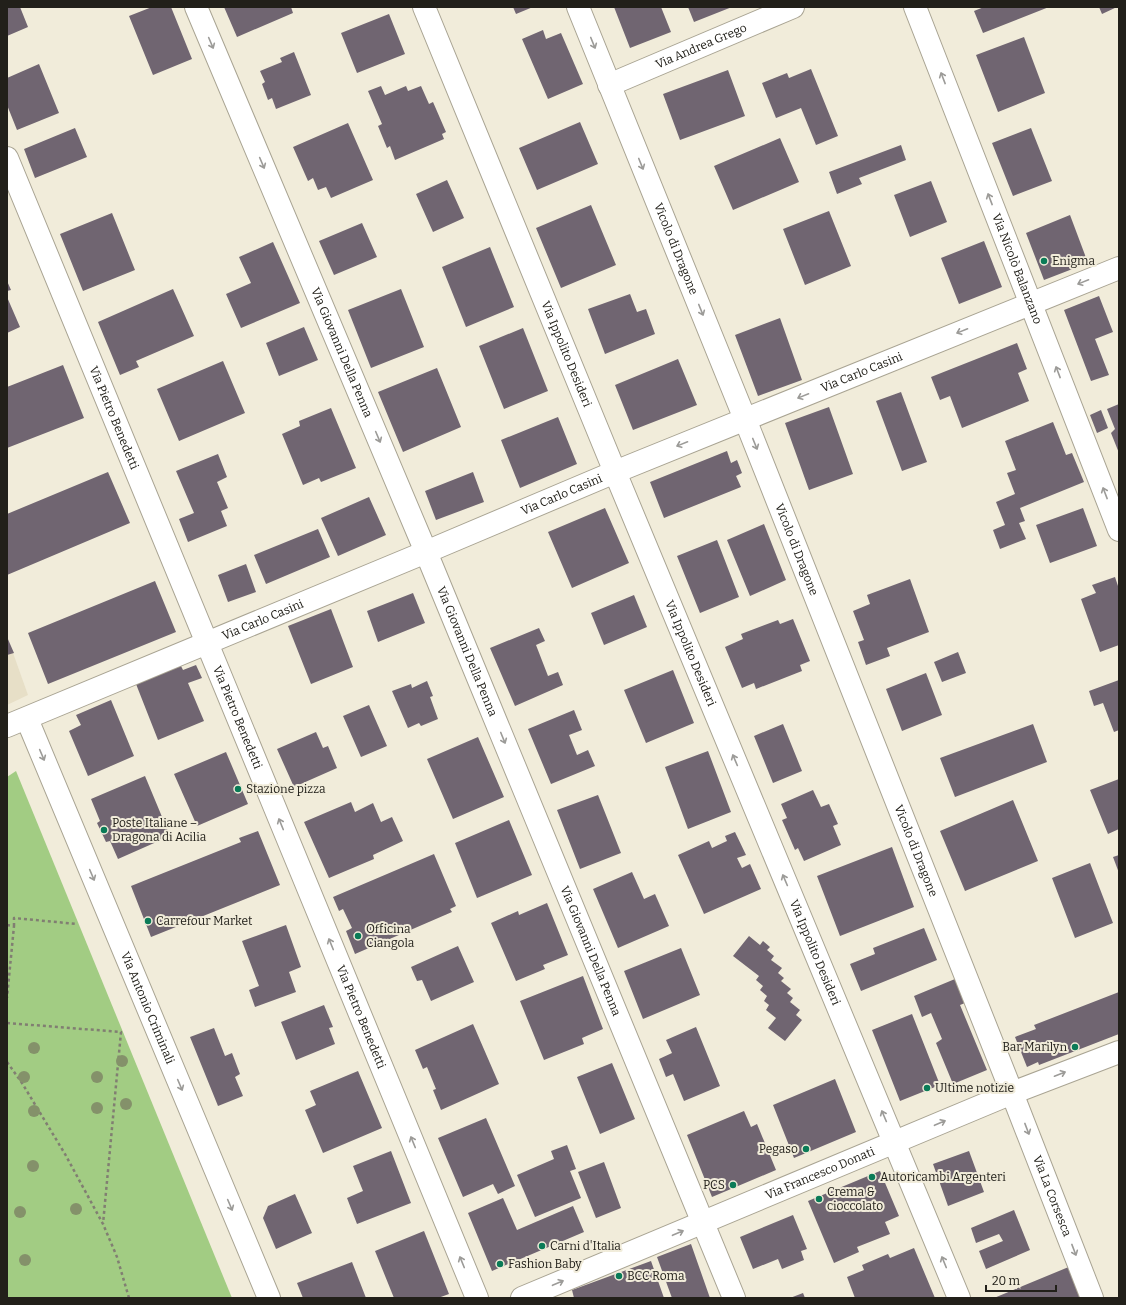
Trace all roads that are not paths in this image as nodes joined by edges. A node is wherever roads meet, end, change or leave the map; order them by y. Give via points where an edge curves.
1 (196, 7) edge
2 (424, 7) edge
3 (578, 7) edge
4 (793, 7) edge
5 (915, 7) edge
6 (609, 85) junction
7 (7, 158) edge
8 (1119, 268) edge
9 (1031, 304) junction
10 (745, 419) junction
11 (615, 472) junction
12 (1119, 530) edge
13 (426, 552) junction
14 (207, 643) junction
15 (27, 718) junction
16 (7, 726) edge
17 (1119, 1052) edge
18 (1012, 1093) junction
19 (895, 1142) junction
20 (703, 1223) junction
21 (269, 1298) edge
22 (477, 1298) edge
23 (522, 1298) edge
24 (734, 1298) edge
25 (959, 1298) edge
26 (1092, 1298) edge

1 -> 13 street, Via Giovanni Della Penna
2 - 11 street, Via Ippolito Desideri
3 -> 6 street, Vicolo di Dragone
4 - 6 street, Via Andrea Grego
9 -> 5 street, Via Nicolò Balanzano
6 -> 10 street, Vicolo di Dragone
7 - 14 street, Via Pietro Benedetti
8 -> 9 street, Via Carlo Casini
9 -> 10 street, Via Carlo Casini
12 -> 9 street, Via Nicolò Balanzano
10 -> 11 street, Via Carlo Casini
10 -> 18 street, Vicolo di Dragone
11 - 13 street, Via Carlo Casini
19 -> 11 street, Via Ippolito Desideri
13 - 14 street, Via Carlo Casini
13 -> 20 street, Via Giovanni Della Penna
14 - 15 street, Via Carlo Casini
22 -> 14 street, Via Pietro Benedetti
15 - 16 street, Via Carlo Casini
15 -> 21 street, Via Antonio Criminali
18 -> 17 street, Via Francesco Donati
19 -> 18 street, Via Francesco Donati
18 -> 26 street, Via La Corsesca
19 - 20 street, Via Francesco Donati
25 -> 19 street, Via Ippolito Desideri
23 -> 20 street, Via Francesco Donati
20 - 24 street, Via Giovanni Della Penna

